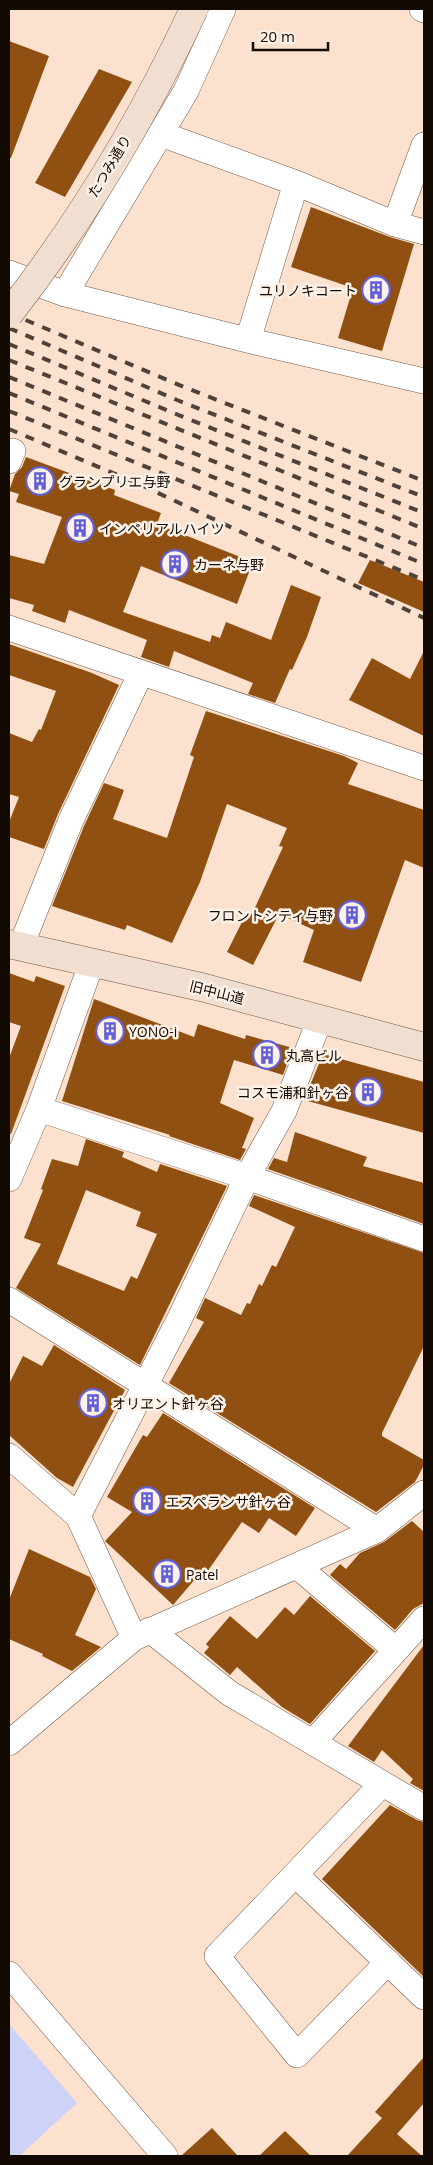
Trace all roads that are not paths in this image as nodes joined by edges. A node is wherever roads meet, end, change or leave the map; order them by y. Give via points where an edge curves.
1 (194, 9) edge
2 (223, 9) edge
3 (161, 134) junction
4 (424, 145) edge
5 (296, 184) junction
6 (395, 224) junction
7 (424, 232) edge
8 (9, 273) edge
9 (65, 294) junction
10 (9, 314) edge
11 (248, 340) junction
12 (424, 381) edge
13 (9, 628) edge
14 (141, 673) junction
15 (424, 768) edge
16 (15, 945) edge
17 (92, 962) junction
18 (320, 1019) junction
19 (424, 1047) edge
20 (38, 1109) junction
21 (247, 1177) junction
22 (9, 1179) edge
23 (424, 1239) edge
24 (9, 1300) edge
25 (144, 1386) junction
26 (9, 1456) edge
27 (424, 1492) edge
28 (78, 1516) junction
29 (376, 1530) junction
30 (297, 1566) junction
31 (424, 1619) edge
32 (142, 1634) junction
33 (396, 1650) junction
34 (11, 1738) edge
35 (313, 1742) junction
36 (382, 1784) junction
37 (424, 1808) edge
38 (296, 1875) junction
39 (388, 1962) junction
40 (9, 1974) edge
41 (424, 1997) edge
42 (165, 2156) edge

1 - 10 main road, たつみ通り, bridge via 163,76 102,178 50,261
2 - 3 street via 186,91
3 - 5 street
3 - 9 street
4 - 6 street
5 - 6 street
5 - 11 street
6 - 7 street
8 - 9 street
9 - 11 street
11 - 12 street
13 - 14 street
14 - 15 street
14 - 16 street
16 - 17 main road, 旧中山道
17 - 18 main road, 旧中山道
17 - 20 street
18 - 19 main road, 旧中山道
18 - 21 street via 284,1111
20 - 21 street
20 - 22 street
21 - 23 street
21 - 25 street
24 - 25 street
25 - 28 street
25 - 29 street
26 - 28 street
27 - 29 street
28 - 32 street
29 - 30 street
30 - 32 street
30 - 33 street
31 - 33 street
32 - 34 street
32 - 35 street via 229,1693
33 - 35 street
35 - 36 street
36 - 37 street
36 - 38 street
38 - 39 street
38 - 39 street via 217,1956 297,2055
39 - 41 street
40 - 42 street

